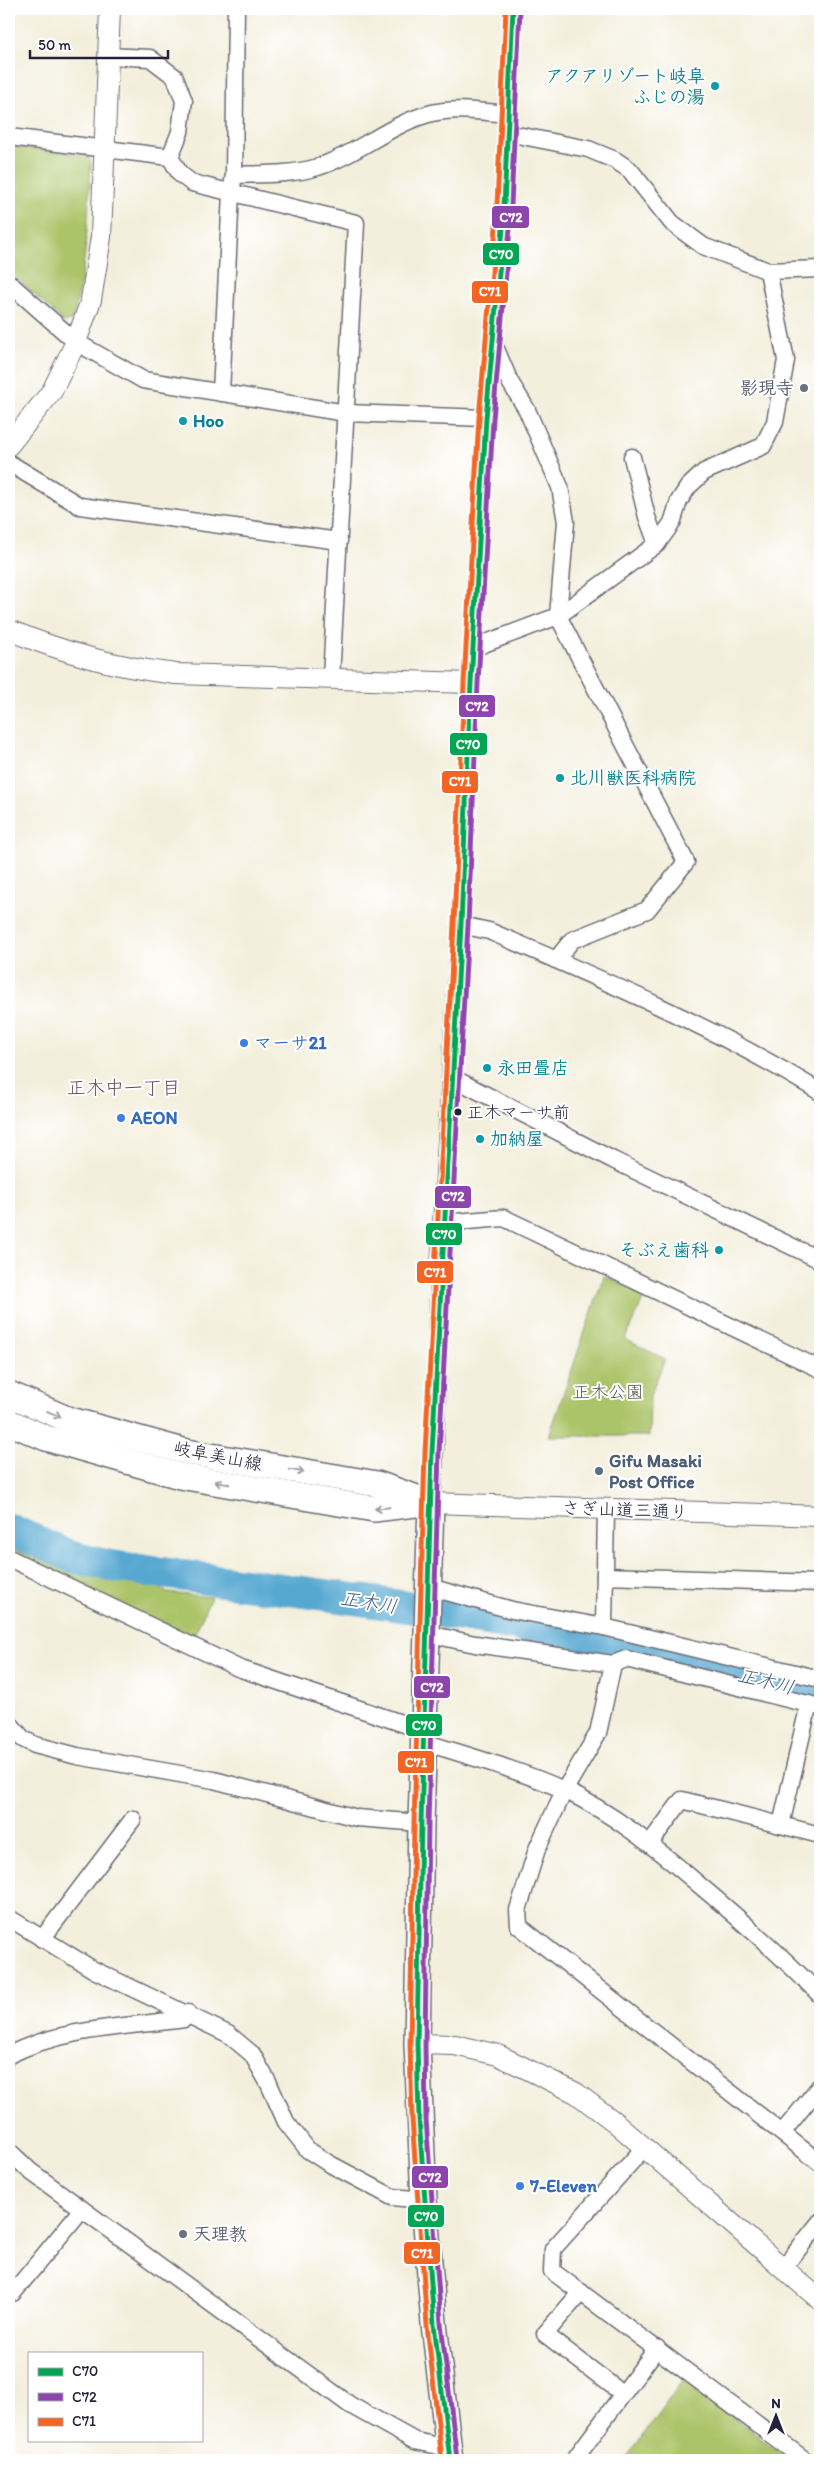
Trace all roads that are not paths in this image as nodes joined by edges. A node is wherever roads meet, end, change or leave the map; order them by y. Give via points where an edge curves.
1 (110, 9) edge
2 (236, 9) edge
3 (513, 9) edge
4 (108, 56) junction
5 (508, 124) junction
6 (9, 137) edge
7 (103, 149) junction
8 (170, 157) junction
9 (234, 175) junction
10 (232, 193) junction
11 (820, 269) edge
12 (768, 271) junction
13 (9, 283) edge
14 (76, 342) junction
15 (493, 342) junction
16 (221, 393) junction
17 (346, 413) junction
18 (486, 418) junction
19 (9, 445) edge
20 (632, 457) dead end
21 (9, 462) edge
22 (339, 541) junction
23 (658, 544) junction
24 (558, 616) junction
25 (9, 630) edge
26 (473, 648) junction
27 (331, 679) junction
28 (471, 683) junction
29 (462, 925) junction
30 (556, 960) junction
31 (453, 1078) junction
32 (820, 1092) edge
33 (444, 1224) junction
34 (820, 1260) edge
35 (820, 1369) edge
36 (9, 1394) edge
37 (9, 1422) edge
38 (430, 1503) junction
39 (606, 1509) junction
40 (820, 1516) edge
41 (9, 1558) edge
42 (605, 1576) junction
43 (820, 1583) edge
44 (429, 1591) junction
45 (604, 1627) junction
46 (428, 1629) junction
47 (613, 1664) junction
48 (820, 1679) edge
49 (814, 1705) edge
50 (11, 1725) dead end
51 (424, 1737) junction
52 (564, 1791) junction
53 (133, 1819) dead end
54 (421, 1823) junction
55 (781, 1826) junction
56 (820, 1835) edge
57 (650, 1843) junction
58 (9, 1918) edge
59 (42, 1939) junction
60 (820, 1994) edge
61 (188, 2013) junction
62 (417, 2044) junction
63 (9, 2056) edge
64 (820, 2086) edge
65 (782, 2133) junction
66 (644, 2148) junction
67 (9, 2151) edge
68 (820, 2163) edge
69 (424, 2200) junction
70 (82, 2209) junction
71 (818, 2229) edge
72 (783, 2268) junction
73 (581, 2292) junction
74 (13, 2293) dead end
75 (820, 2300) edge
76 (657, 2348) junction
77 (623, 2394) junction
78 (450, 2454) edge
79 (802, 2459) edge
80 (574, 2460) edge

1 - 4 street
2 - 9 street
3 - 5 street
4 - 7 street
4 - 8 street via 150,58 175,77 184,102 180,132
5 - 9 street via 451,110 433,112 414,118 319,167 290,173
5 - 12 street via 615,160 630,170 672,223 686,235 703,246
5 - 15 street
6 - 7 street
7 - 8 street
7 - 14 street via 101,236 96,272 91,300
8 - 10 street via 180,174 192,183
9 - 10 street
10 - 16 street
10 - 17 street via 356,223
11 - 12 street
12 - 23 street via 786,360 775,422 769,437 763,446 716,465 698,477 679,501 672,523
13 - 14 street
14 - 16 street via 143,380
14 - 19 street via 52,391
15 - 18 street
15 - 24 street via 560,487 566,522
16 - 17 street
17 - 18 street
17 - 22 street
18 - 26 street
20 - 23 street via 647,517
21 - 22 street via 80,506
22 - 27 street
23 - 24 street
24 - 26 street
24 - 30 street via 686,862 647,910 572,940
25 - 27 street via 52,648 140,670
26 - 28 street
27 - 28 street
28 - 29 street
29 - 30 street via 489,931
29 - 31 street
30 - 32 street via 644,999 776,1065
31 - 33 street
31 - 34 street
33 - 35 street via 504,1218
33 - 38 street
36 -> 38 main road, 岐阜美山線 via 67,1419 187,1452 377,1484
38 -> 37 main road, 岐阜美山線 via 374,1509 180,1476 46,1438
38 - 39 street, さぎ山道三通り
38 - 44 main road
39 - 40 street, さぎ山道三通り
39 - 42 street
41 - 51 street via 238,1668
42 - 43 street
42 - 45 street
44 - 45 street
44 - 46 main road
45 - 48 street
46 - 47 street via 475,1644
46 - 51 main road
47 - 49 street via 626,1659
47 - 52 street via 598,1733
49 - 55 street
50 - 54 street via 23,1739 35,1745 77,1756 214,1780 357,1818
51 - 52 street
51 - 54 main road
52 - 57 street
52 - 65 street via 537,1849 518,1910 519,1926
53 - 59 street
54 - 62 main road
55 - 56 street
55 - 57 street via 682,1800
57 - 60 street via 766,1941
58 - 59 street
59 - 61 street via 94,1970
61 - 63 street via 184,2019 49,2040
61 - 69 street via 228,2034 252,2054 286,2122 308,2150 392,2197
62 - 66 street via 464,2046 498,2055 576,2093
62 - 69 main road
64 - 65 street
65 - 68 street
66 - 72 street
66 - 73 street via 554,2249 552,2271
67 - 70 street via 30,2171
69 - 78 main road
70 - 74 street
70 - 78 street via 350,2405 415,2441
71 - 72 street
72 - 75 street
73 - 76 street
73 - 77 street via 545,2334
76 - 77 street
76 - 79 street
77 - 80 street

